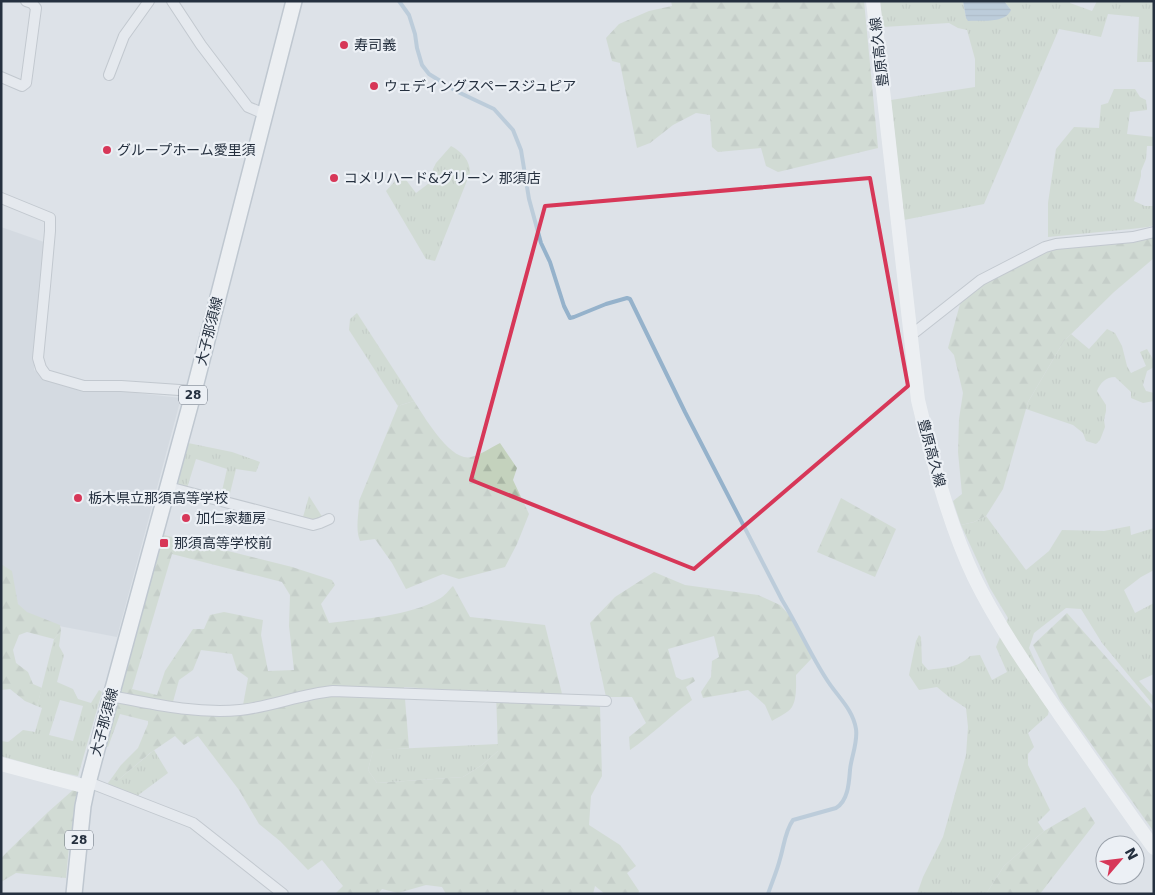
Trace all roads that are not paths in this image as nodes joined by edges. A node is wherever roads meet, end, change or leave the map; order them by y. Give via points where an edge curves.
1 (26, 1) edge
2 (149, 1) edge
3 (172, 1) edge
4 (294, 1) edge
5 (873, 1) edge
6 (109, 76) dead end
7 (1, 77) edge
8 (265, 114) junction
9 (1, 198) edge
10 (1154, 232) edge
11 (910, 336) junction
12 (194, 391) junction
13 (168, 487) junction
14 (328, 519) dead end
15 (111, 696) junction
16 (606, 701) dead end
17 (1, 764) edge
18 (88, 785) junction
19 (1154, 848) edge
20 (74, 894) edge
21 (283, 894) edge

1 - 7 street via 36,8 26,83 22,86
2 - 6 street via 124,36
3 - 8 street via 200,45 248,107
4 - 8 main road, 大子那須線 / 28
5 - 11 main road, 豊原高久線
8 - 12 main road, 大子那須線 / 28
9 - 12 street via 50,218 38,358 46,375 84,386
10 - 11 street via 1044,247 982,280
11 - 19 main road, 豊原高久線 via 918,400 930,452 973,575 1019,656
12 - 13 main road, 大子那須線 / 28
13 - 14 street via 314,525
13 - 15 main road, 大子那須線 / 28
15 - 16 street via 178,708 218,711 242,710 334,691
15 - 18 main road, 大子那須線 / 28
17 - 18 main road
18 - 20 main road, 大子那須線 / 28
18 - 21 street via 193,823

